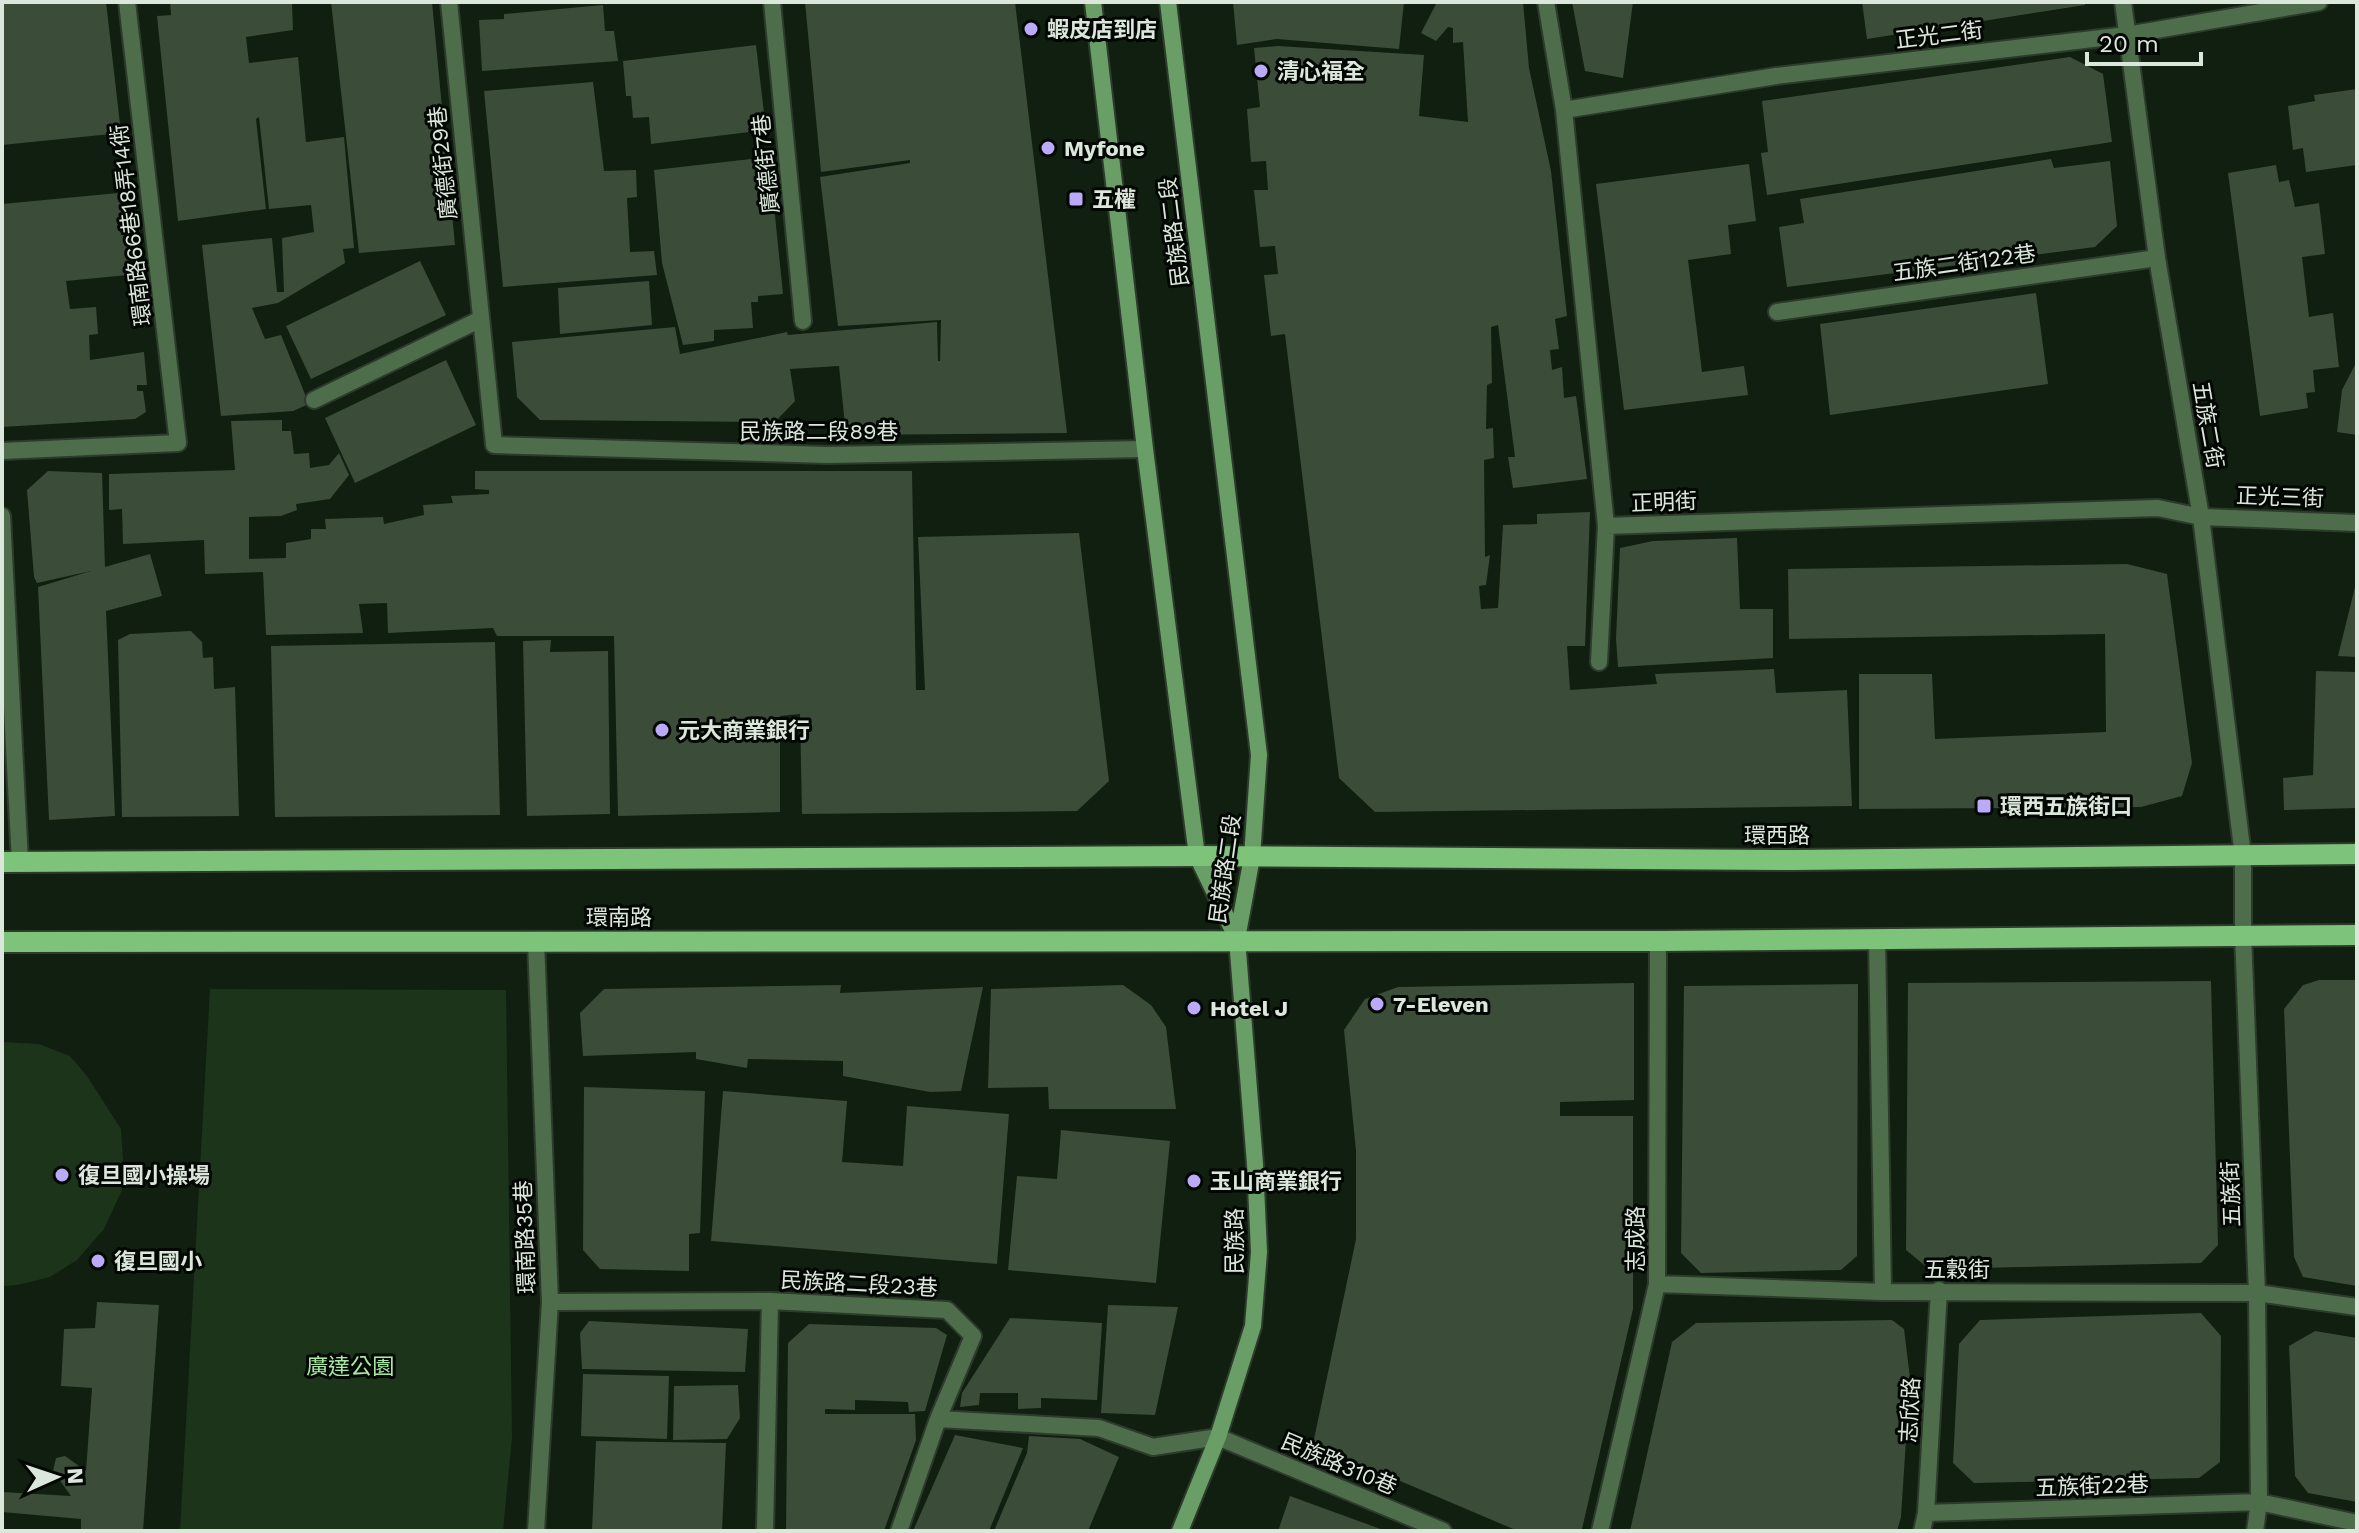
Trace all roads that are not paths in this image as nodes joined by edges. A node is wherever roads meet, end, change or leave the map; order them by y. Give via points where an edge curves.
1 (127, 2) edge
2 (449, 2) edge
3 (772, 2) edge
4 (1093, 2) edge
5 (1168, 2) edge
6 (1546, 2) edge
7 (2123, 2) edge
8 (2319, 2) edge
9 (2127, 35) junction
10 (1564, 110) junction
11 (2157, 258) junction
12 (1777, 312) dead end
13 (481, 319) junction
14 (803, 321) dead end
15 (314, 400) dead end
16 (494, 445) joint
17 (1145, 449) junction
18 (2, 451) edge
19 (2, 516) edge
20 (2201, 517) junction
21 (2357, 523) edge
22 (1606, 526) junction
23 (1599, 662) dead end
24 (2357, 854) edge
25 (1197, 856) junction
26 (2243, 856) junction
27 (1252, 857) junction
28 (11, 862) edge
29 (2243, 934) junction
30 (2357, 935) edge
31 (1877, 938) junction
32 (1237, 939) junction
33 (536, 941) junction
34 (1658, 941) junction
35 (2, 942) edge
36 (1657, 1284) junction
37 (1939, 1290) junction
38 (1883, 1292) junction
39 (2257, 1293) junction
40 (770, 1301) junction
41 (550, 1302) junction
42 (2357, 1307) edge
43 (938, 1419) junction
44 (1218, 1437) junction
45 (2259, 1502) junction
46 (1926, 1513) junction
47 (2357, 1523) edge
48 (536, 1531) edge
49 (765, 1531) edge
50 (899, 1531) edge
51 (1180, 1531) edge
52 (1443, 1531) edge
53 (1600, 1531) edge
54 (1922, 1531) edge
55 (2255, 1531) edge

1 - 18 street, 環南路66巷18弄14衖 via 178,443
2 - 13 street, 廣德街29巷
3 - 14 street, 廣德街7巷
4 - 17 main road, 民族路二段
5 - 27 main road, 民族路二段 via 1259,755
6 - 10 street, 正明街
7 - 9 street, 五族二街
8 - 9 street, 正光二街
9 - 10 street, 正光二街 via 1776,76
9 - 11 street, 五族二街
10 - 22 street, 正明街
11 - 12 street, 五族二街122巷
11 - 20 street, 五族二街
13 - 15 street
13 - 16 street, 廣德街29巷
16 - 17 street, 民族路二段89巷 via 827,455
17 - 25 main road, 民族路二段
19 - 28 street
20 - 21 street, 正光三街
20 - 22 street, 正明街 via 2158,508
20 - 26 street, 五族二街
22 - 23 street
24 - 26 main road, 環西路
25 - 27 main road, 環西路
25 - 28 main road
25 - 32 main road, 民族路二段
26 - 27 main road, 環西路
26 - 29 street, 五族街
27 - 32 main road, 民族路二段
29 - 30 main road
29 - 31 main road
29 - 39 street, 五族街
31 - 34 main road
31 - 38 street
32 - 33 main road, 環南路
32 - 34 main road
32 - 44 main road, 民族路 via 1259,1252 1253,1326
33 - 35 main road, 環南路
33 - 41 street, 環南路35巷
34 - 36 street, 志成路
36 - 38 street, 五穀街
36 - 53 street, 志成路
37 - 38 street, 五穀街
37 - 39 street, 五穀街
37 - 46 street, 志欣路
39 - 42 street, 五穀街
39 - 45 street, 五族街
40 - 41 street, 民族路二段23巷
40 - 43 street, 民族路二段23巷 via 947,1310 973,1336
40 - 49 street
41 - 48 street, 環南路35巷
43 - 44 street via 1099,1428 1153,1447
43 - 50 street
44 - 51 main road, 民族路
44 - 52 street, 民族路310巷
45 - 46 street, 五族街22巷
45 - 47 street, 五族街22巷
45 - 55 street, 五族街
46 - 54 street, 志欣路

